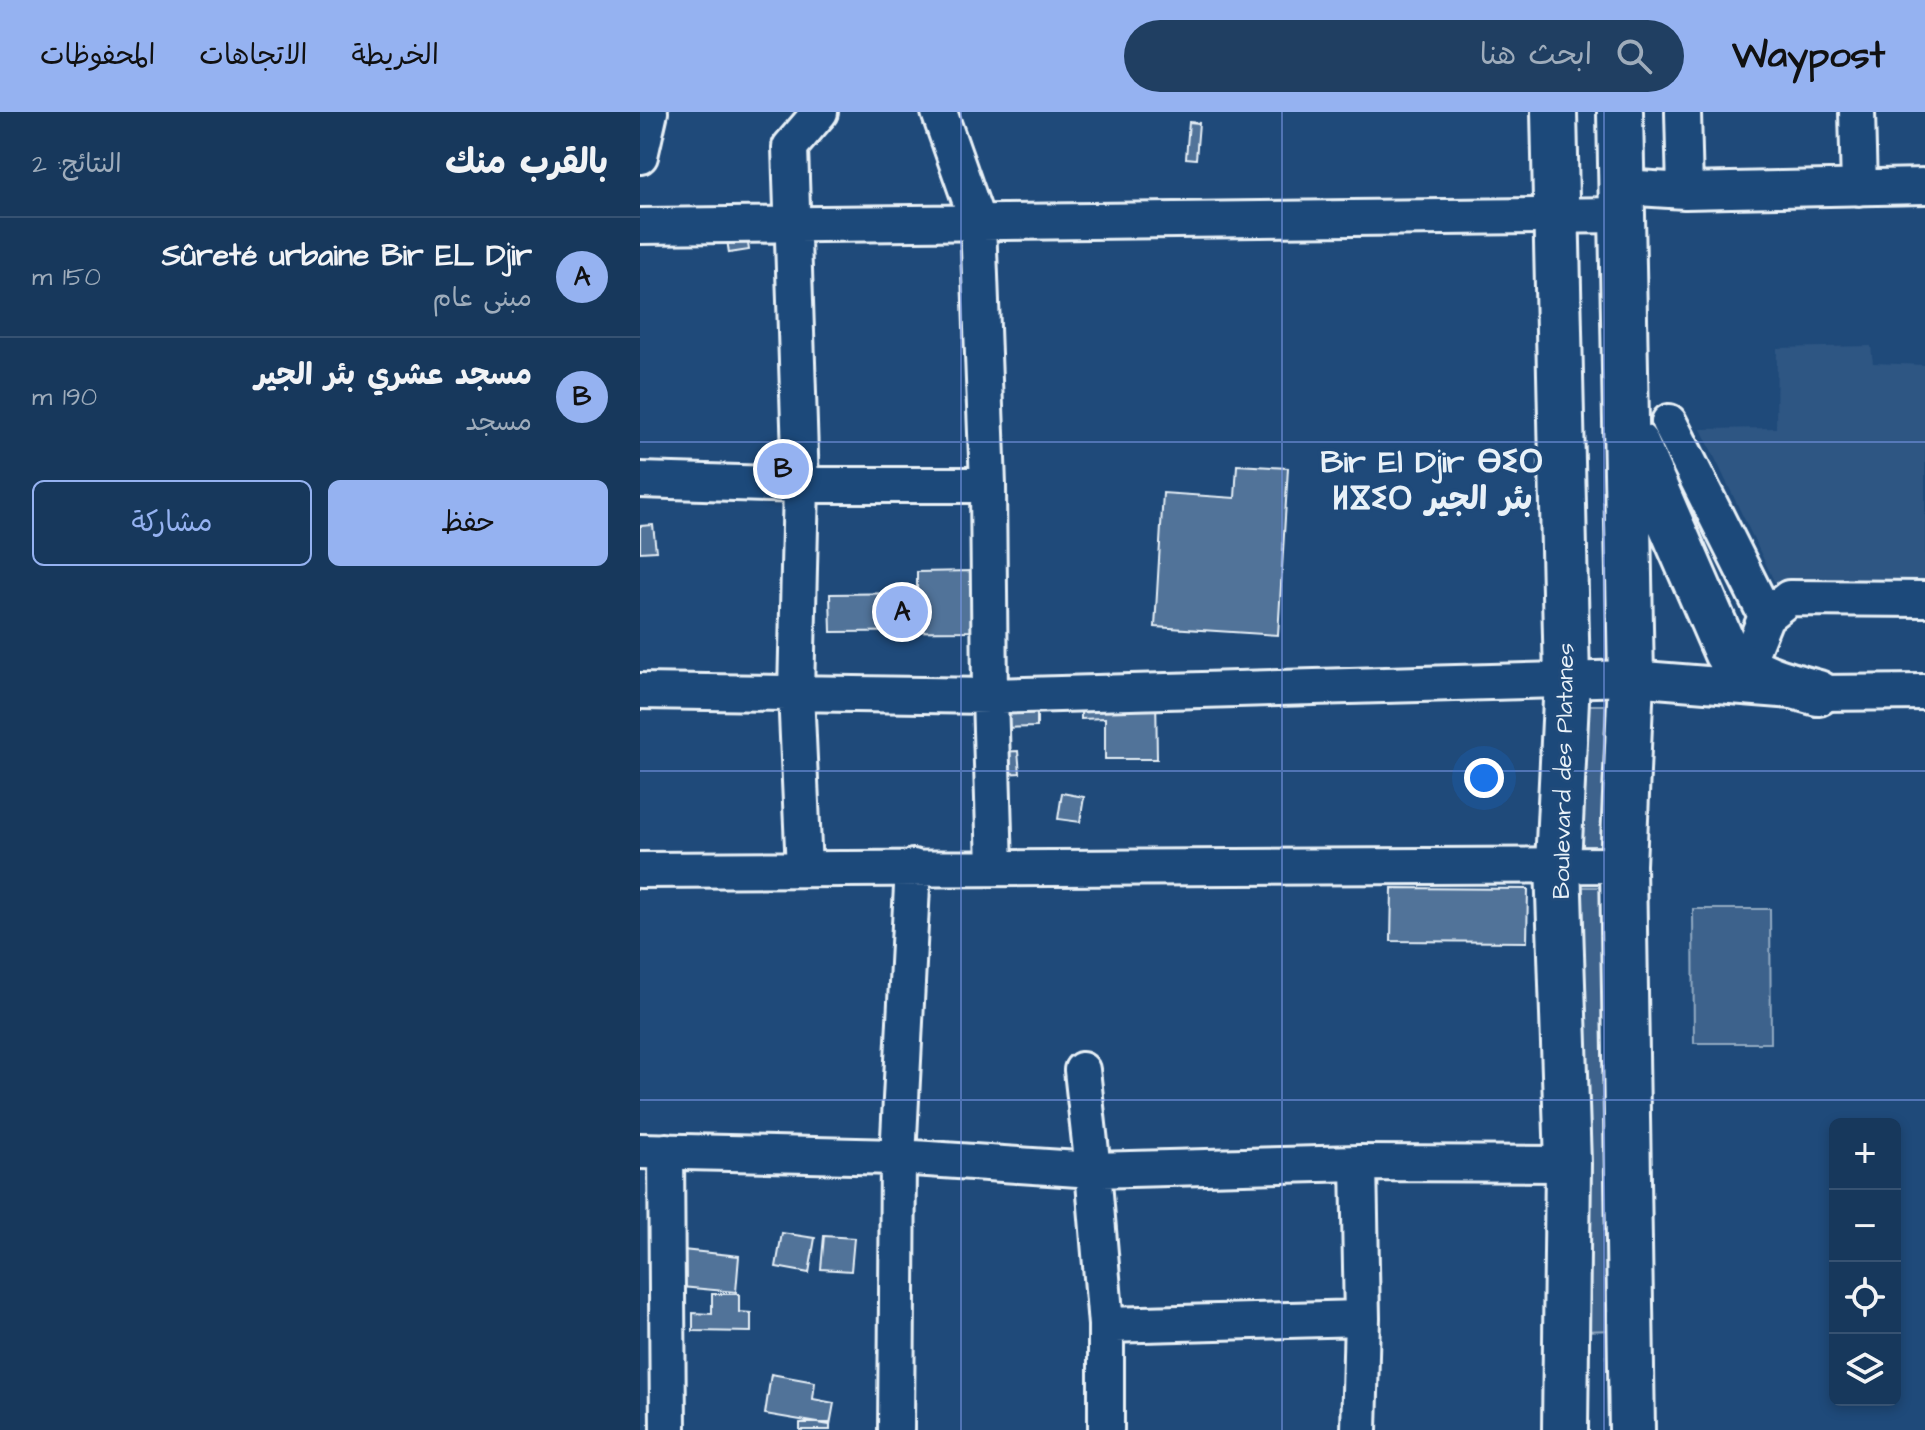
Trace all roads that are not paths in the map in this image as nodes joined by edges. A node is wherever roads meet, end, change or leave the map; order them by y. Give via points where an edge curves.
1 (650, 112) edge
2 (820, 112) edge
3 (939, 112) edge
4 (1554, 112) edge
5 (1620, 112) edge
6 (1683, 112) edge
7 (1857, 112) edge
8 (640, 156) edge
9 (1925, 186) edge
10 (1859, 188) junction
11 (1685, 191) junction
12 (1623, 201) junction
13 (1557, 216) junction
14 (978, 223) junction
15 (794, 225) junction
16 (640, 226) edge
17 (1648, 424) junction
18 (640, 480) edge
19 (801, 485) junction
20 (988, 485) junction
21 (1925, 599) edge
22 (1766, 616) junction
23 (1745, 668) junction
24 (1631, 678) junction
25 (1567, 680) junction
26 (640, 691) edge
27 (1925, 692) edge
28 (796, 693) junction
29 (1818, 693) junction
30 (990, 696) junction
31 (1558, 864) junction
32 (1623, 865) junction
33 (913, 867) junction
34 (995, 867) junction
35 (804, 869) junction
36 (640, 870) edge
37 (1082, 1070) dead end
38 (653, 1151) edge
39 (898, 1157) junction
40 (1359, 1163) junction
41 (1568, 1164) junction
42 (1093, 1170) junction
43 (1362, 1318) junction
44 (1106, 1325) junction
45 (654, 1330) edge
46 (1630, 1340) junction
47 (1565, 1345) junction
48 (668, 1430) edge
49 (896, 1430) edge
50 (1106, 1430) edge
51 (1359, 1430) edge
52 (1565, 1430) edge
53 (1632, 1430) edge

1 - 8 street
2 - 15 street via 790,147
3 - 14 street
4 - 13 main road, Boulevard des Platanes
5 - 12 main road
6 - 11 street
7 - 10 street
9 - 10 street
10 - 11 street
11 - 12 street
12 - 13 street
12 - 17 main road
13 - 14 street
13 - 25 main road, Boulevard des Platanes
14 - 15 street
14 - 20 street
15 - 16 street
15 - 19 street
17 - 22 street
17 - 23 main road via 1727,654
17 - 24 main road
18 - 19 street
19 - 20 street
19 - 28 street
20 - 30 street
21 - 22 street via 1789,598
22 - 23 street
23 - 29 main road
24 - 25 street
24 - 29 street
24 - 32 main road
25 - 30 street
25 - 31 main road, Boulevard des Platanes
26 - 28 street
27 - 29 street
28 - 30 street
28 - 35 street
30 - 34 street
31 - 32 street
31 - 34 street
31 - 41 main road, Boulevard des Platanes
32 - 46 main road
33 - 34 street
33 - 35 street
33 - 39 street
35 - 36 street
37 - 42 street
38 - 39 street
38 - 45 street
39 - 42 street
39 - 49 street
40 - 41 street
40 - 42 street
40 - 43 street
41 - 47 main road, Boulevard des Platanes
42 - 44 street
43 - 44 street
43 - 51 street
44 - 50 street
45 - 48 street
46 - 47 main road
46 - 53 main road
47 - 52 main road, Boulevard des Platanes

